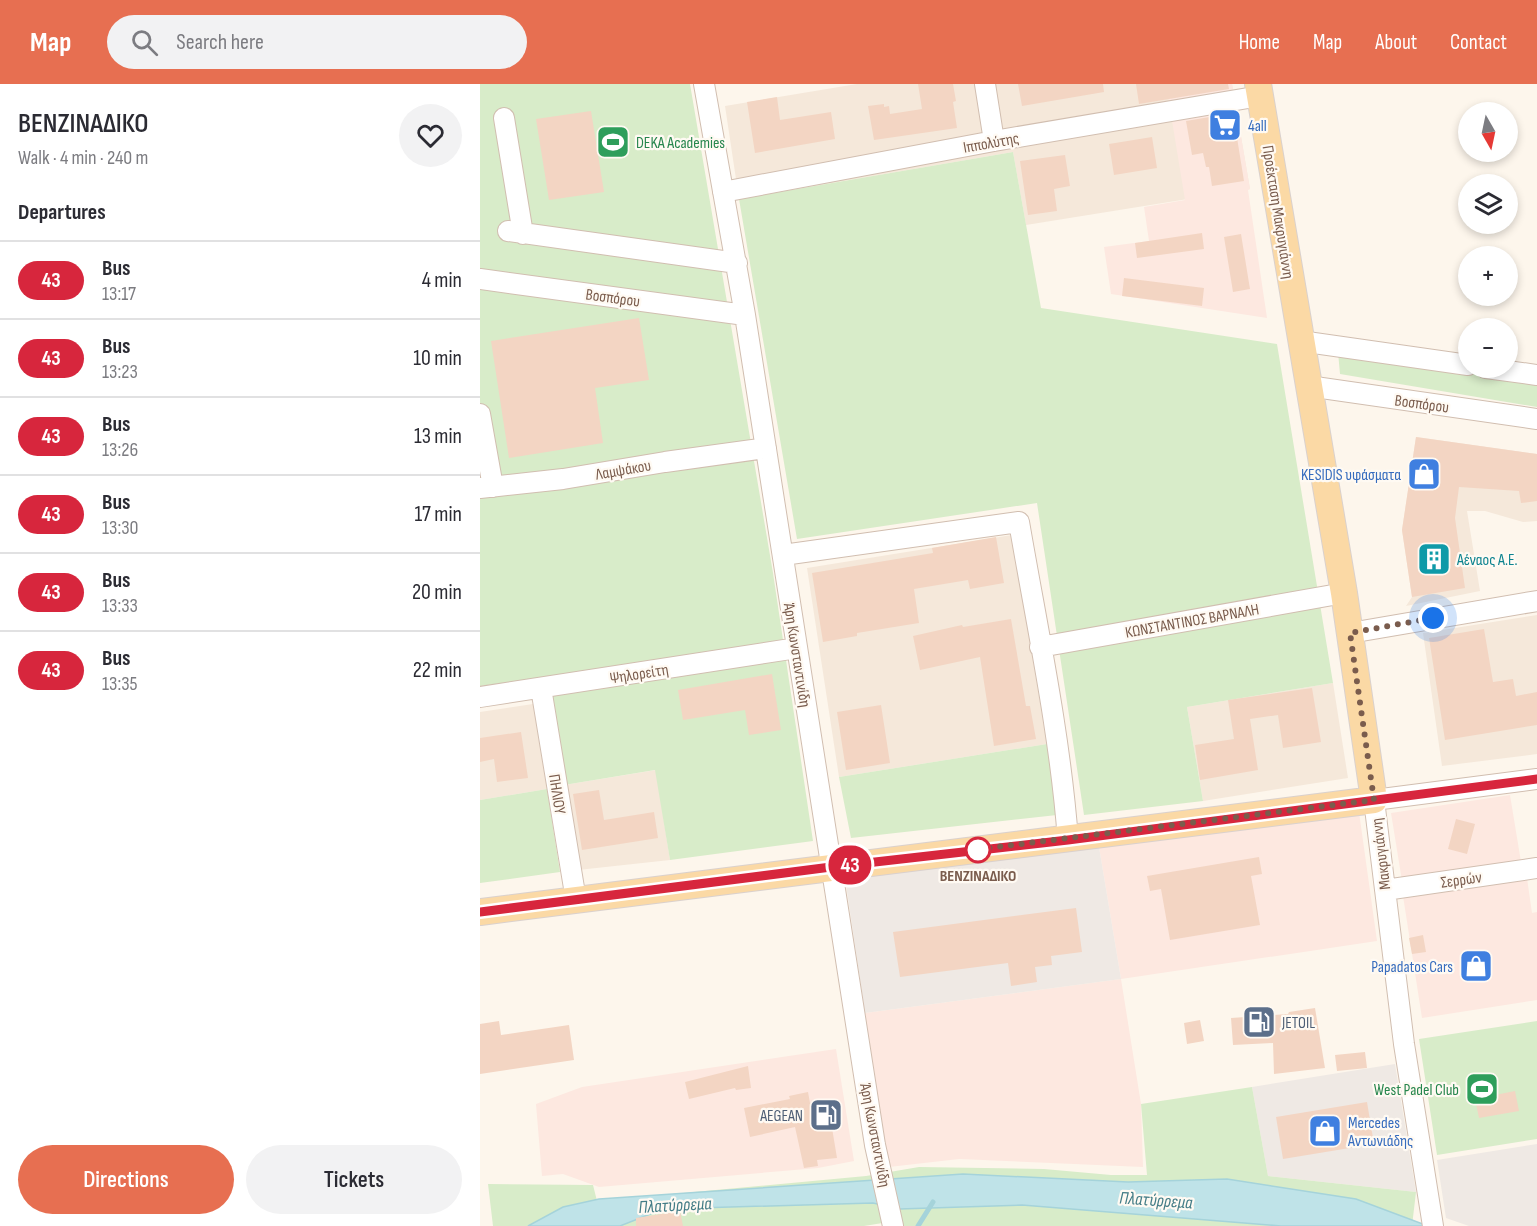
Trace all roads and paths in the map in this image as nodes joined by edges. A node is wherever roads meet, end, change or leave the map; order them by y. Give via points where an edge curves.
1 (704, 84) edge
2 (984, 84) edge
3 (1259, 90) edge
4 (504, 118) dead end
5 (994, 141) junction
6 (723, 192) junction
7 (737, 262) junction
8 (480, 279) edge
9 (745, 315) junction
10 (1300, 341) junction
11 (1458, 364) edge
12 (1518, 372) edge
13 (1537, 375) edge
14 (1308, 386) junction
15 (480, 414) edge
16 (1537, 419) edge
17 (766, 448) junction
18 (486, 487) edge
19 (783, 555) junction
20 (1344, 593) junction
21 (1537, 601) edge
22 (1350, 633) junction
23 (1040, 647) junction
24 (797, 648) junction
25 (541, 688) junction
26 (480, 697) edge
27 (1537, 779) edge
28 (1374, 800) junction
29 (1068, 840) junction
30 (831, 867) junction
31 (1537, 868) edge
32 (1384, 890) junction
33 (576, 900) junction
34 (480, 912) edge
35 (893, 1224) edge
36 (1433, 1226) edge

1 - 6 street, Άρη Κωνσταντινίδη
2 - 5 street
3 - 5 street, Ιππολύτης
3 - 10 main road, Προέκταση Μακρυγιάννη
4 - 7 street via 515,233
5 - 6 street, Ιππολύτης
6 - 7 street, Άρη Κωνσταντινίδη
7 - 9 street, Άρη Κωνσταντινίδη
8 - 9 street, Βοσπόρου
9 - 17 street, Άρη Κωνσταντινίδη
10 - 11 street
10 - 14 main road, Μακρυγιάννη
12 - 13 street
14 - 16 street, Βοσπόρου
14 - 20 main road, Μακρυγιάννη
15 - 18 street
17 - 18 street, Λαμψάκου
17 - 19 street, Άρη Κωνσταντινίδη
19 - 23 street via 1019,522
19 - 24 street, Άρη Κωνσταντινίδη
20 - 22 main road, Μακρυγιάννη
20 - 23 street, ΚΩΝΣΤΑΝΤΙΝΟΣ ΒΑΡΝΑΛΗ
21 - 22 street
22 - 28 main road, Μακρυγιάννη
23 - 29 street
24 - 25 street, Ψηλορείτη
24 - 30 street, Άρη Κωνσταντινίδη
25 - 26 street, Ψηλορείτη
25 - 33 street, ΠΗΛΙΟΥ
27 - 28 street
28 - 29 main road
28 - 32 street, Μακρυγιάννη
29 - 30 main road
30 - 33 main road
30 - 35 street, Άρη Κωνσταντινίδη via 875,1144
31 - 32 street, Σερρών
32 - 36 street, Μακρυγιάννη
33 - 34 main road

